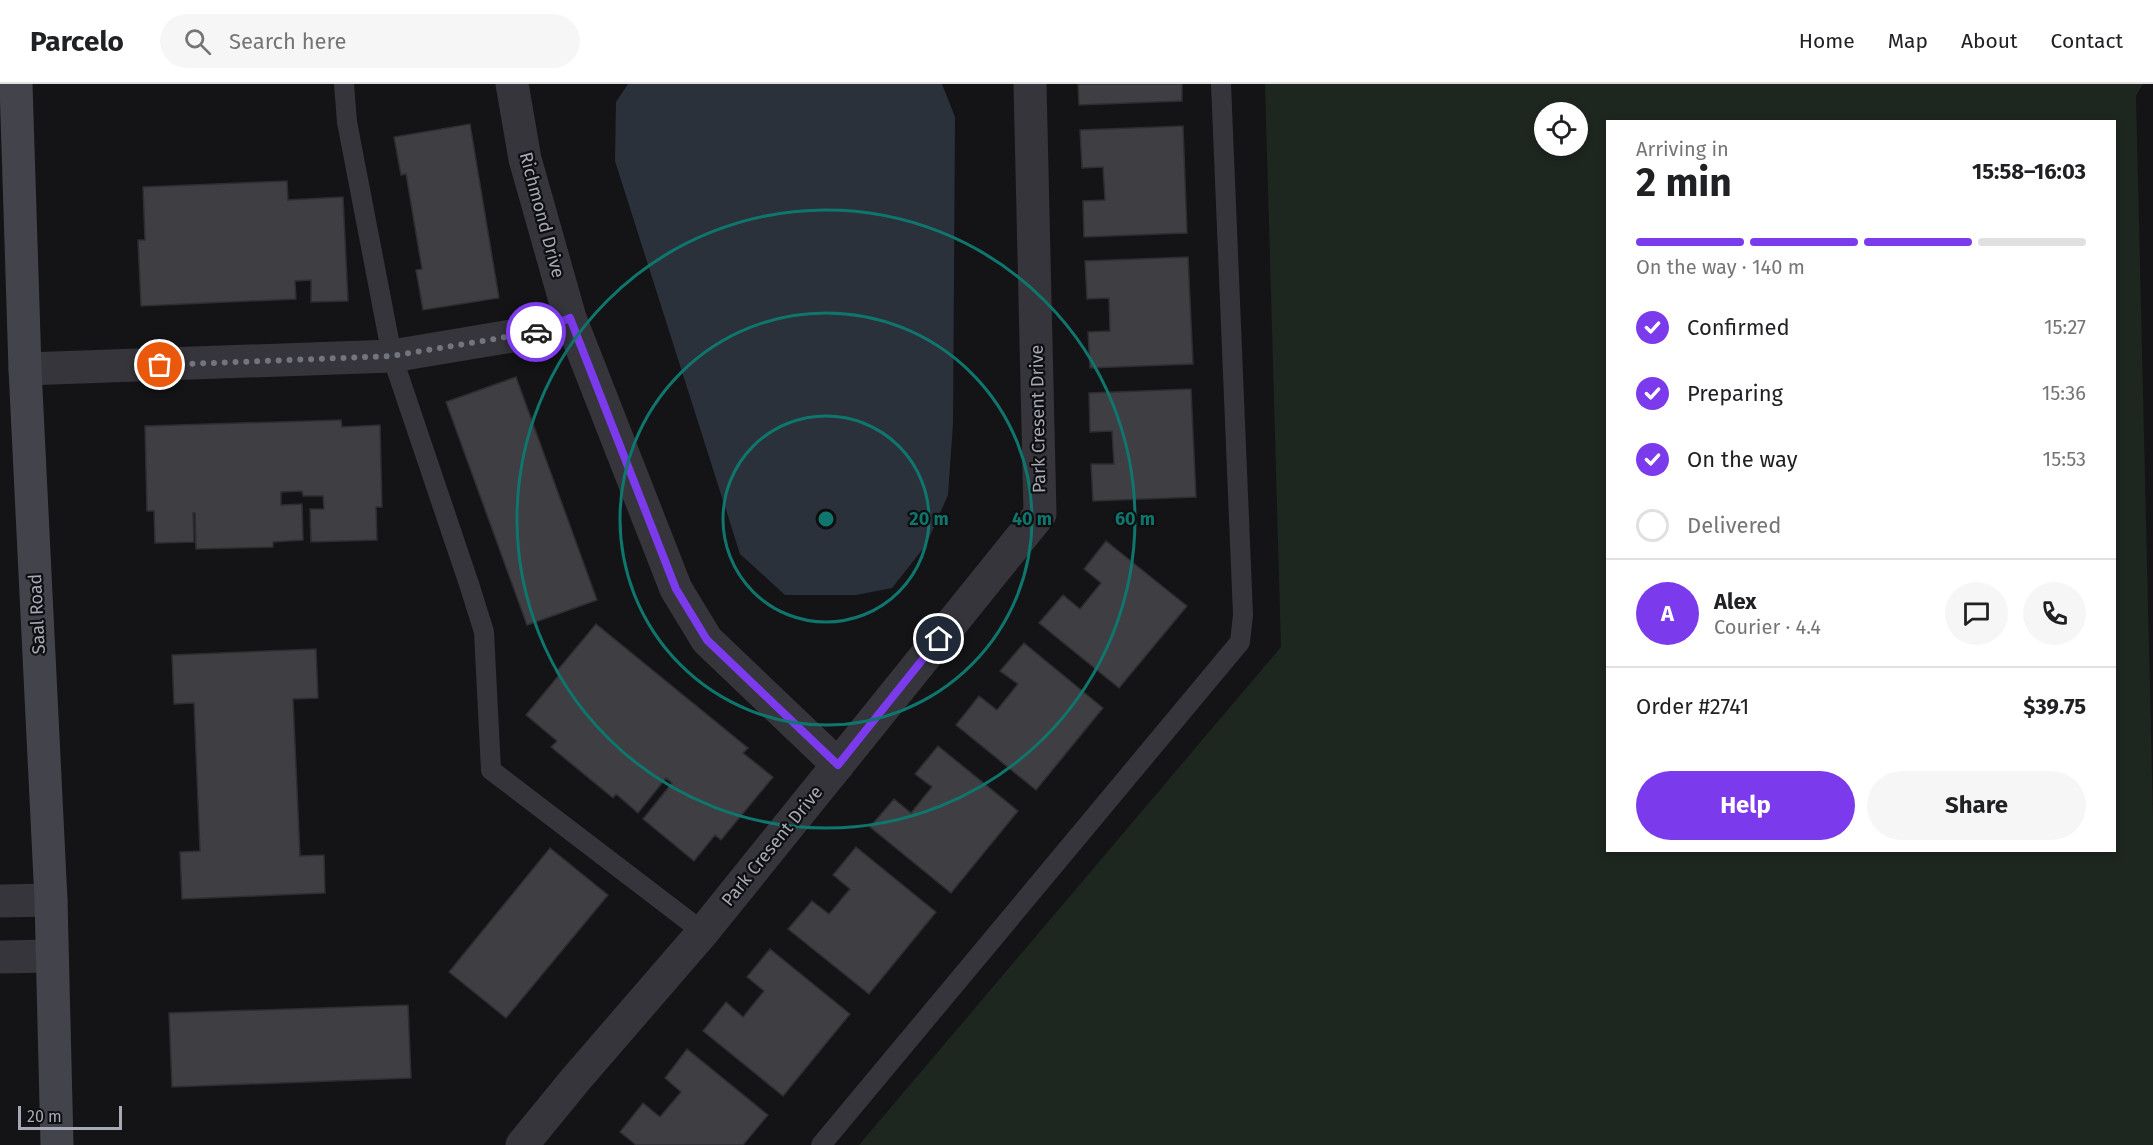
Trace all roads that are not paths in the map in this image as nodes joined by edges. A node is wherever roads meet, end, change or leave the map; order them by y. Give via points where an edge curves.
1 (16, 84) edge
2 (344, 84) edge
3 (512, 84) edge
4 (1030, 84) edge
5 (1221, 84) edge
6 (570, 318) junction
7 (392, 356) junction
8 (25, 369) junction
9 (838, 765) junction
10 (51, 900) junction
11 (0, 901) edge
12 (703, 932) junction
13 (52, 956) junction
14 (0, 957) edge
15 (57, 1145) edge
16 (522, 1145) edge
17 (821, 1145) edge

1 - 8 street, Saal Road
2 - 7 lane via 347,122
3 - 6 street, Richmond Drive via 525,159
4 - 9 street, Park Cresent Drive via 1040,514
5 - 17 lane via 1243,615 1239,642
6 - 7 street via 536,332
6 - 9 street, Richmond Drive via 676,589 707,640
7 - 8 street
7 - 12 lane via 484,632 491,770
8 - 10 street, Saal Road
9 - 12 street, Park Cresent Drive
10 - 11 street
10 - 13 street, Saal Road
12 - 16 street, Park Cresent Drive
13 - 14 street
13 - 15 street, Saal Road

